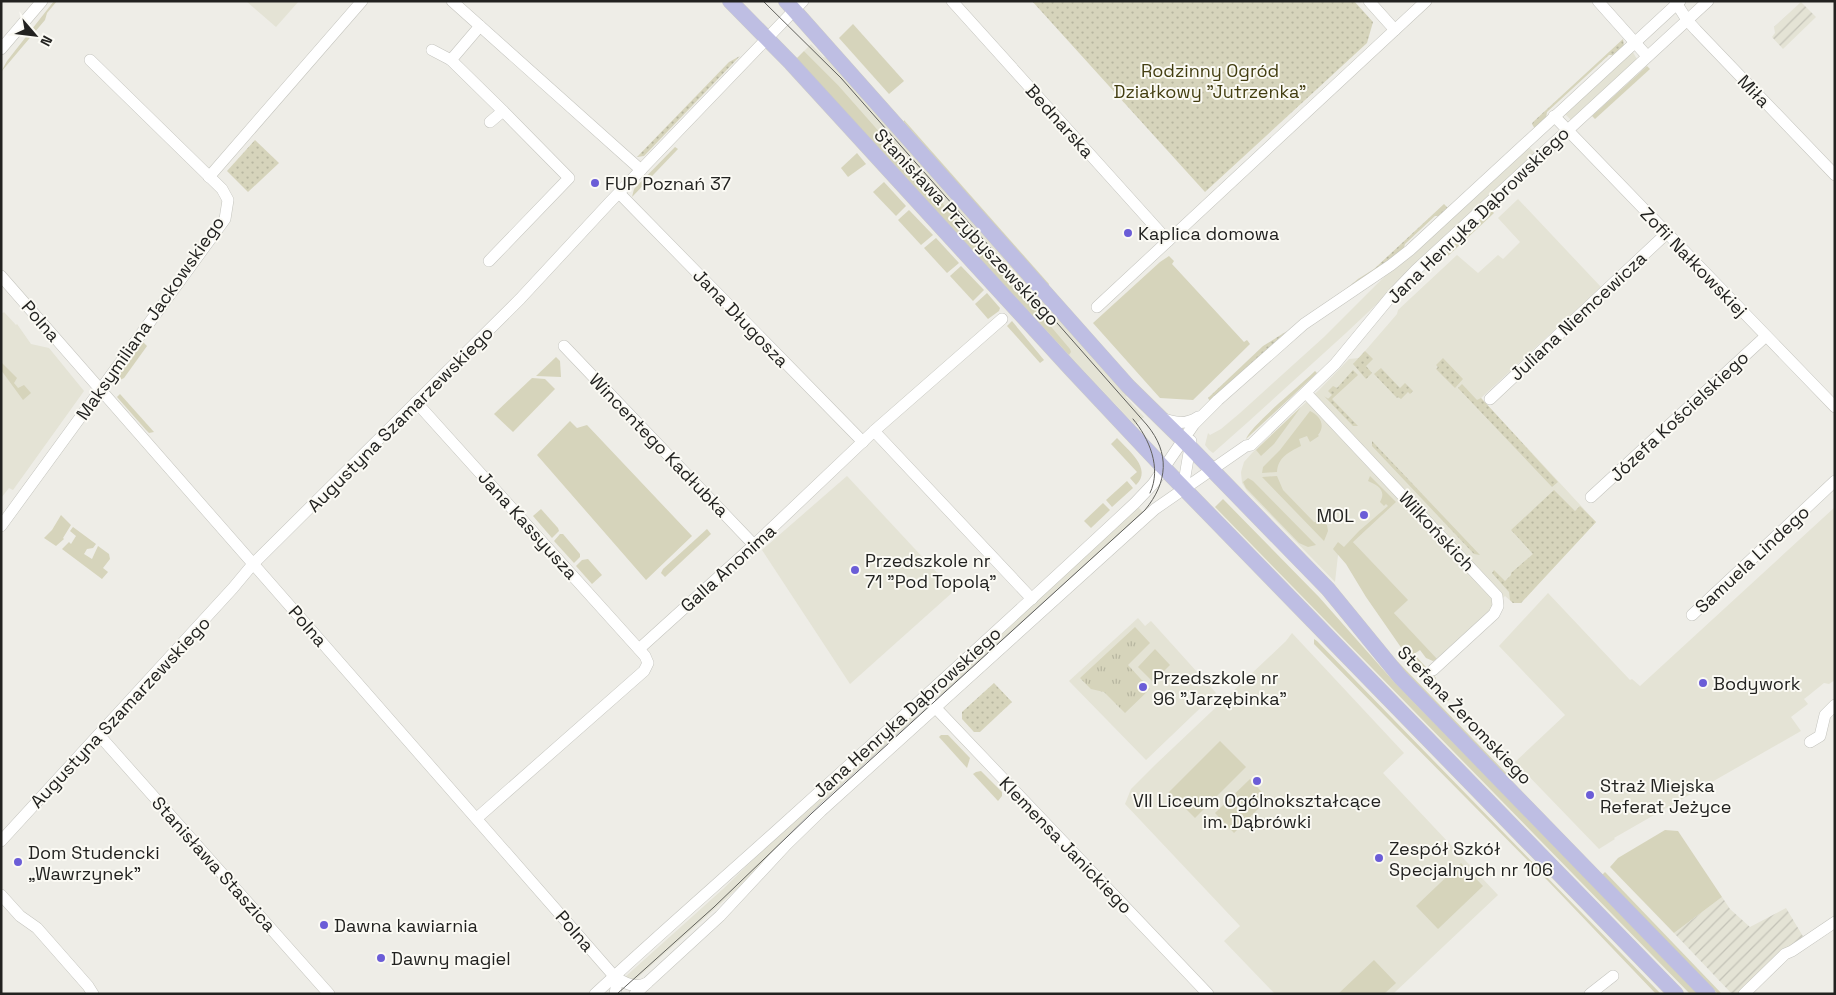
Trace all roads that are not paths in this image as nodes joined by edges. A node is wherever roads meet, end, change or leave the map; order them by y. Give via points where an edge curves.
1 (42, 1) edge
2 (362, 1) edge
3 (452, 1) edge
4 (730, 1) edge
5 (952, 1) edge
6 (1368, 1) edge
7 (1426, 1) edge
8 (1598, 1) edge
9 (1708, 1) edge
10 (1678, 2) edge
11 (794, 4) edge
12 (1687, 20) junction
13 (480, 26) junction
14 (1395, 30) junction
15 (768, 39) junction
16 (1635, 42) junction
17 (1, 49) edge
18 (432, 50) dead end
19 (1647, 56) junction
20 (90, 60) dead end
21 (451, 60) junction
22 (503, 111) junction
23 (1554, 116) junction
24 (490, 122) dead end
25 (1567, 130) junction
26 (640, 170) junction
27 (1835, 175) edge
28 (208, 177) junction
29 (619, 193) junction
30 (1667, 233) junction
31 (1168, 242) junction
32 (489, 261) dead end
33 (1, 276) edge
34 (1097, 307) dead end
35 (1002, 319) dead end
36 (1766, 336) junction
37 (564, 346) dead end
38 (100, 389) junction
39 (1306, 393) junction
40 (1490, 399) dead end
41 (416, 402) junction
42 (1835, 407) edge
43 (1202, 415) junction
44 (1161, 418) junction
45 (874, 431) junction
46 (863, 442) junction
47 (1191, 448) junction
48 (1164, 468) junction
49 (1211, 469) junction
50 (1835, 481) edge
51 (1179, 484) junction
52 (1591, 496) dead end
53 (4, 522) edge
54 (754, 545) junction
55 (253, 564) junction
56 (1032, 599) junction
57 (1692, 616) dead end
58 (639, 649) junction
59 (1434, 670) dead end
60 (925, 696) junction
61 (1835, 705) edge
62 (935, 707) junction
63 (99, 735) junction
64 (1810, 742) dead end
65 (477, 818) junction
66 (1, 841) edge
67 (1, 895) edge
68 (1835, 922) edge
69 (614, 976) junction
70 (1613, 976) dead end
71 (648, 982) junction
72 (93, 994) edge
73 (328, 994) edge
74 (595, 994) edge
75 (615, 994) edge
76 (635, 994) edge
77 (1208, 994) edge
78 (1590, 994) edge
79 (1676, 994) edge
80 (1708, 994) edge
81 (1744, 994) edge

1 - 17 street
2 - 28 street
3 - 13 street
4 - 15 main road, Stanisława Przybyszewskiego
5 - 31 street, Bednarska
6 - 14 street
7 - 14 street
8 - 16 street
9 - 12 street, Jana Henryka Dąbrowskiego
10 - 12 street, Miła
10 - 16 street, Jana Henryka Dąbrowskiego
11 - 15 street, Augustyna Szamarzewskiego
11 - 44 main road, Stanisława Przybyszewskiego via 1128,386
12 - 19 street, Jana Henryka Dąbrowskiego
12 - 27 street, Miła
13 - 21 street
13 - 26 street
14 - 31 street
15 - 26 street, Augustyna Szamarzewskiego
15 - 48 main road, Stanisława Przybyszewskiego
16 - 19 street
16 - 23 street, Jana Henryka Dąbrowskiego
18 - 21 street
19 - 25 street, Jana Henryka Dąbrowskiego
20 - 28 street, Maksymiliana Jackowskiego
21 - 22 street
22 - 24 street
22 - 32 street via 570,178
23 - 25 street, Zofii Nałkowskiej
23 - 43 street, Jana Henryka Dąbrowskiego via 1406,254 1283,340
25 - 30 street, Zofii Nałkowskiej
25 - 39 street, Jana Henryka Dąbrowskiego via 1411,274 1350,348
26 - 29 street, Augustyna Szamarzewskiego
28 - 38 street, Maksymiliana Jackowskiego via 228,200 225,219
29 - 41 street, Augustyna Szamarzewskiego via 520,299
29 - 46 street, Jana Długosza
30 - 36 street, Zofii Nałkowskiej
30 - 40 street, Juliana Niemcewicza
31 - 34 street
33 - 38 street, Polna
35 - 45 street, Galla Anonima
36 - 42 street, Zofii Nałkowskiej
36 - 52 street, Józefa Kościelskiego
37 - 54 street, Wincentego Kadłubka
38 - 53 street, Maksymiliana Jackowskiego
38 - 55 street, Polna
39 - 49 street, Jana Henryka Dąbrowskiego via 1251,445
39 - 59 street, Wilkońskich via 1497,596 1498,606 1494,614
41 - 55 street, Augustyna Szamarzewskiego
41 - 58 street, Jana Kassyusza
43 - 44 street via 1188,422
43 - 47 street, Jana Henryka Dąbrowskiego
44 - 47 main road, Stanisława Przybyszewskiego
45 - 46 street, Galla Anonima
45 - 56 street
46 - 54 street, Galla Anonima
47 - 48 street, Jana Henryka Dąbrowskiego
47 - 49 main road, Stefana Żeromskiego
47 - 51 street, Jana Henryka Dąbrowskiego
48 - 51 main road, Stanisława Przybyszewskiego
48 - 56 street, Jana Henryka Dąbrowskiego via 1143,496
49 - 51 street, Jana Henryka Dąbrowskiego
49 - 80 main road, Stefana Żeromskiego via 1328,589 1400,678
50 - 57 street, Samuela Lindego
51 - 62 street, Jana Henryka Dąbrowskiego
51 - 79 main road
54 - 58 street, Galla Anonima
55 - 63 street, Augustyna Szamarzewskiego
55 - 65 street, Polna
56 - 60 street, Jana Henryka Dąbrowskiego
58 - 65 street via 647,659 644,671
60 - 62 street, Klemensa Janickiego
60 - 69 street, Jana Henryka Dąbrowskiego
61 - 64 street via 1825,716 1820,736
62 - 71 street, Jana Henryka Dąbrowskiego via 821,811 720,916
62 - 77 street, Klemensa Janickiego
63 - 66 street, Augustyna Szamarzewskiego
63 - 73 street, Stanisława Staszica
65 - 69 street, Polna
67 - 72 street via 20,916 37,928
68 - 81 street via 1785,954
69 - 71 street, Polna via 633,985
69 - 74 street, Jana Henryka Dąbrowskiego
69 - 75 street
70 - 78 street
71 - 76 street, Jana Henryka Dąbrowskiego

